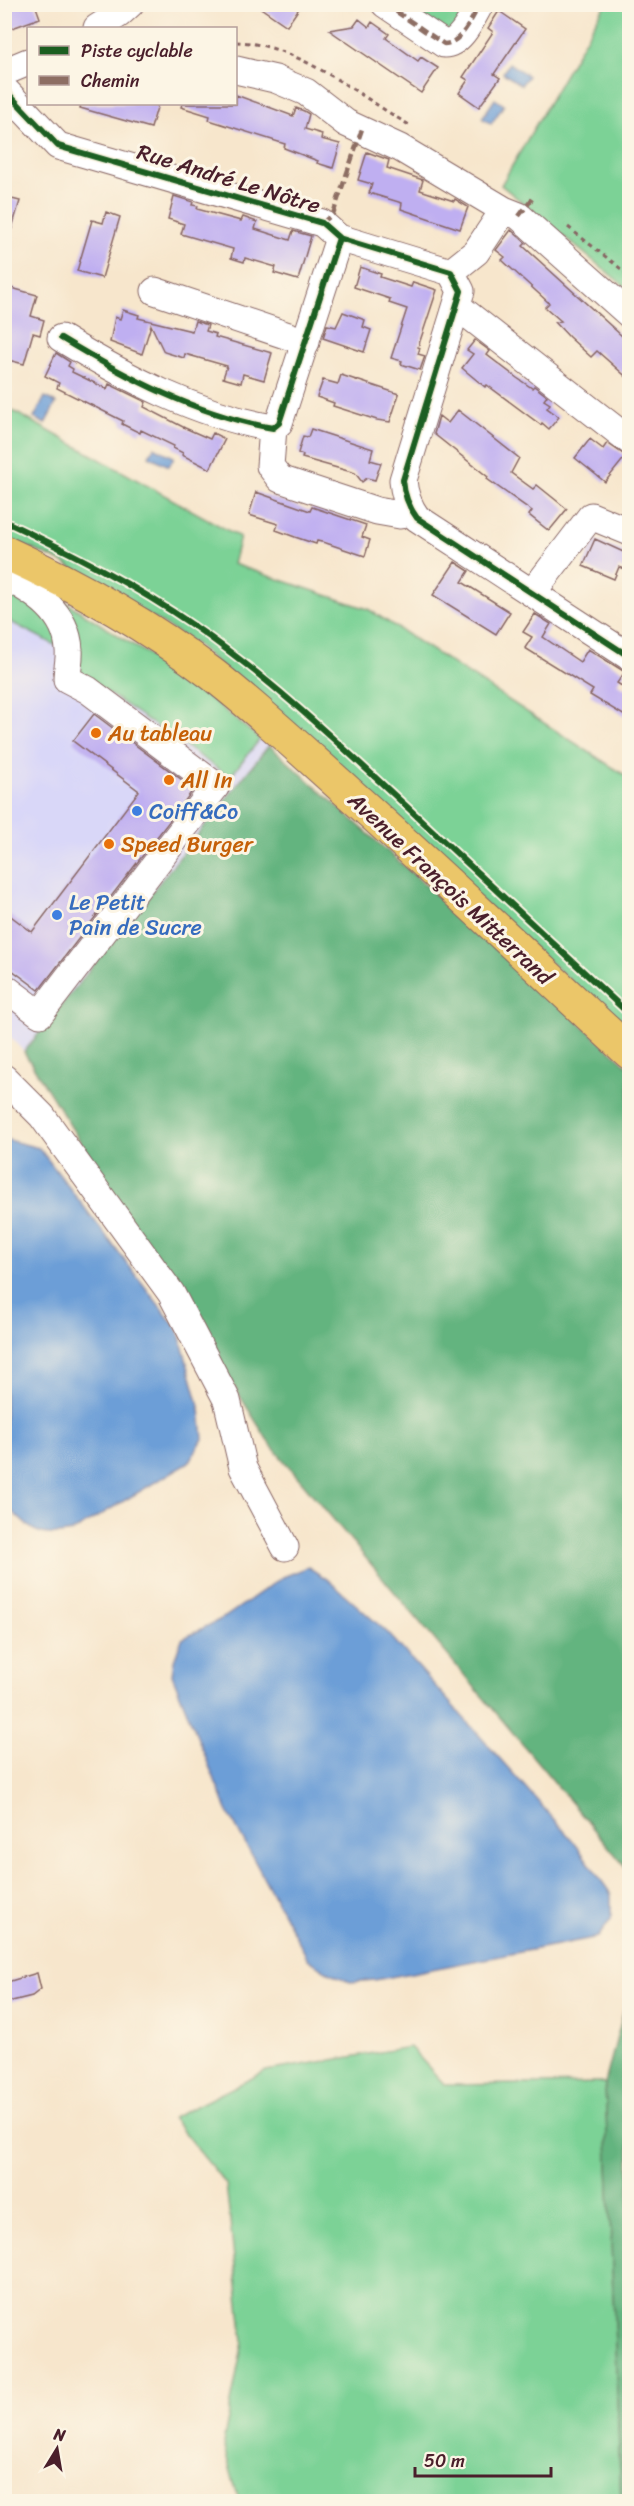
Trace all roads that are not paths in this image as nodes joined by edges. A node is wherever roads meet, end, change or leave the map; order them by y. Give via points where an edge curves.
1 (130, 4) edge
2 (385, 4) edge
3 (480, 4) edge
4 (99, 27) edge
5 (27, 62) edge
6 (237, 70) edge
7 (4, 72) edge
8 (4, 89) edge
9 (504, 210) junction
10 (339, 238) junction
11 (451, 272) junction
12 (155, 291) dead end
13 (457, 306) junction
14 (630, 315) edge
15 (61, 338) dead end
16 (306, 342) junction
17 (273, 429) junction
18 (630, 441) edge
19 (410, 509) junction
20 (630, 531) edge
21 (4, 552) edge
22 (4, 576) edge
23 (532, 593) junction
24 (630, 657) edge
25 (4, 987) edge
26 (630, 1053) edge
27 (4, 1078) edge
28 (285, 1547) dead end

1 - 4 street
2 - 3 street via 444,44 458,39
5 - 7 street
6 - 9 street via 275,79 306,92 346,123 400,148
8 - 10 street, Rue André Le Nôtre via 58,146 322,223
9 - 11 street via 476,252
9 - 14 street via 519,216
10 - 11 street, Rue André Le Nôtre
10 - 16 street
11 - 13 street via 461,291
12 - 16 street
13 - 18 street
13 - 19 street via 403,480
15 - 17 street via 103,363 206,411
16 - 17 street via 279,423
17 - 19 street via 270,466 280,479 377,511 400,515
19 - 23 street via 417,518
20 - 23 street via 591,516
21 - 26 main road, Avenue François Mitterrand via 136,624 211,674 380,821
22 - 25 street via 33,591 53,609 65,630 70,652 67,679 88,690 216,786 40,1014
23 - 24 street
27 - 28 street via 42,1116 171,1293 227,1400 243,1468

